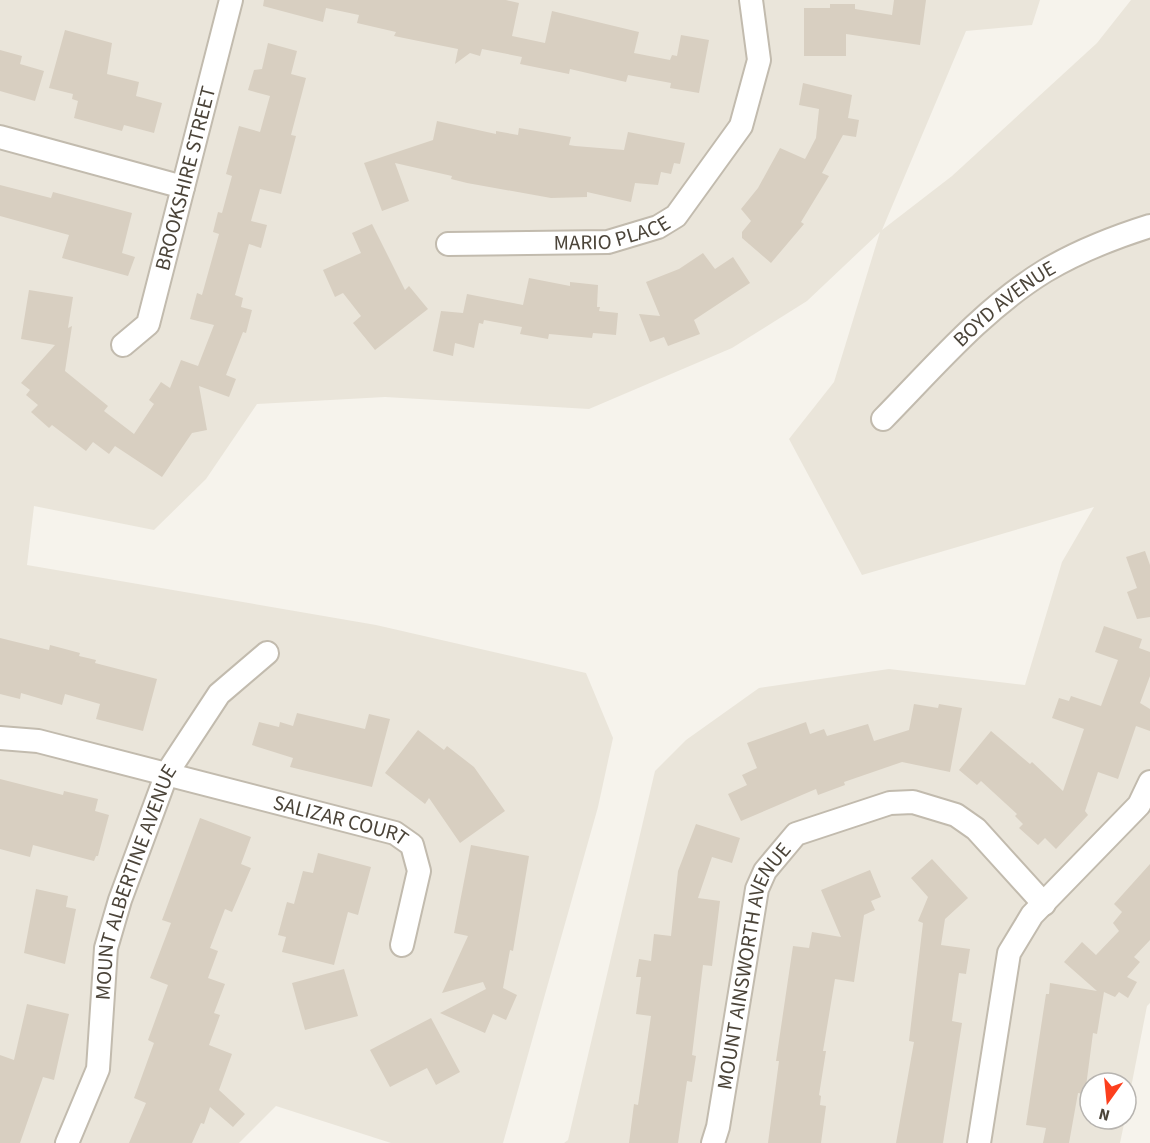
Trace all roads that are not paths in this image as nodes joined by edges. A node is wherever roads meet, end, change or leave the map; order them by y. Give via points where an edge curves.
1 (231, 0) edge
2 (751, 0) edge
3 (0, 137) edge
4 (183, 187) junction
5 (1150, 226) edge
6 (448, 244) dead end
7 (123, 345) dead end
8 (883, 419) dead end
9 (267, 653) dead end
10 (0, 738) edge
11 (167, 773) junction
12 (1150, 782) edge
13 (1044, 904) junction
14 (402, 945) dead end
15 (67, 1143) edge
16 (712, 1143) edge
17 (980, 1143) edge

1 - 4 street, BROOKSHIRE STREET
2 - 6 street, MARIO PLACE via 759,60 741,126 676,216 658,227 608,242
3 - 4 street
4 - 7 street, BROOKSHIRE STREET via 148,324
5 - 8 street, BOYD AVENUE via 1118,236 1045,271 978,323
9 - 11 street, MOUNT ALBERTINE AVENUE via 219,694
10 - 11 street, SALIZAR COURT via 38,741
11 - 14 street, SALIZAR COURT via 395,833 411,845 419,871
11 - 15 street, MOUNT ALBERTINE AVENUE via 106,948 98,1069
12 - 13 street via 1139,805
13 - 16 street, MOUNT AINSWORTH AVENUE via 976,829 956,815 913,802 890,803 796,834 765,871 757,889 718,1127
13 - 17 street via 1032,915 1009,953

